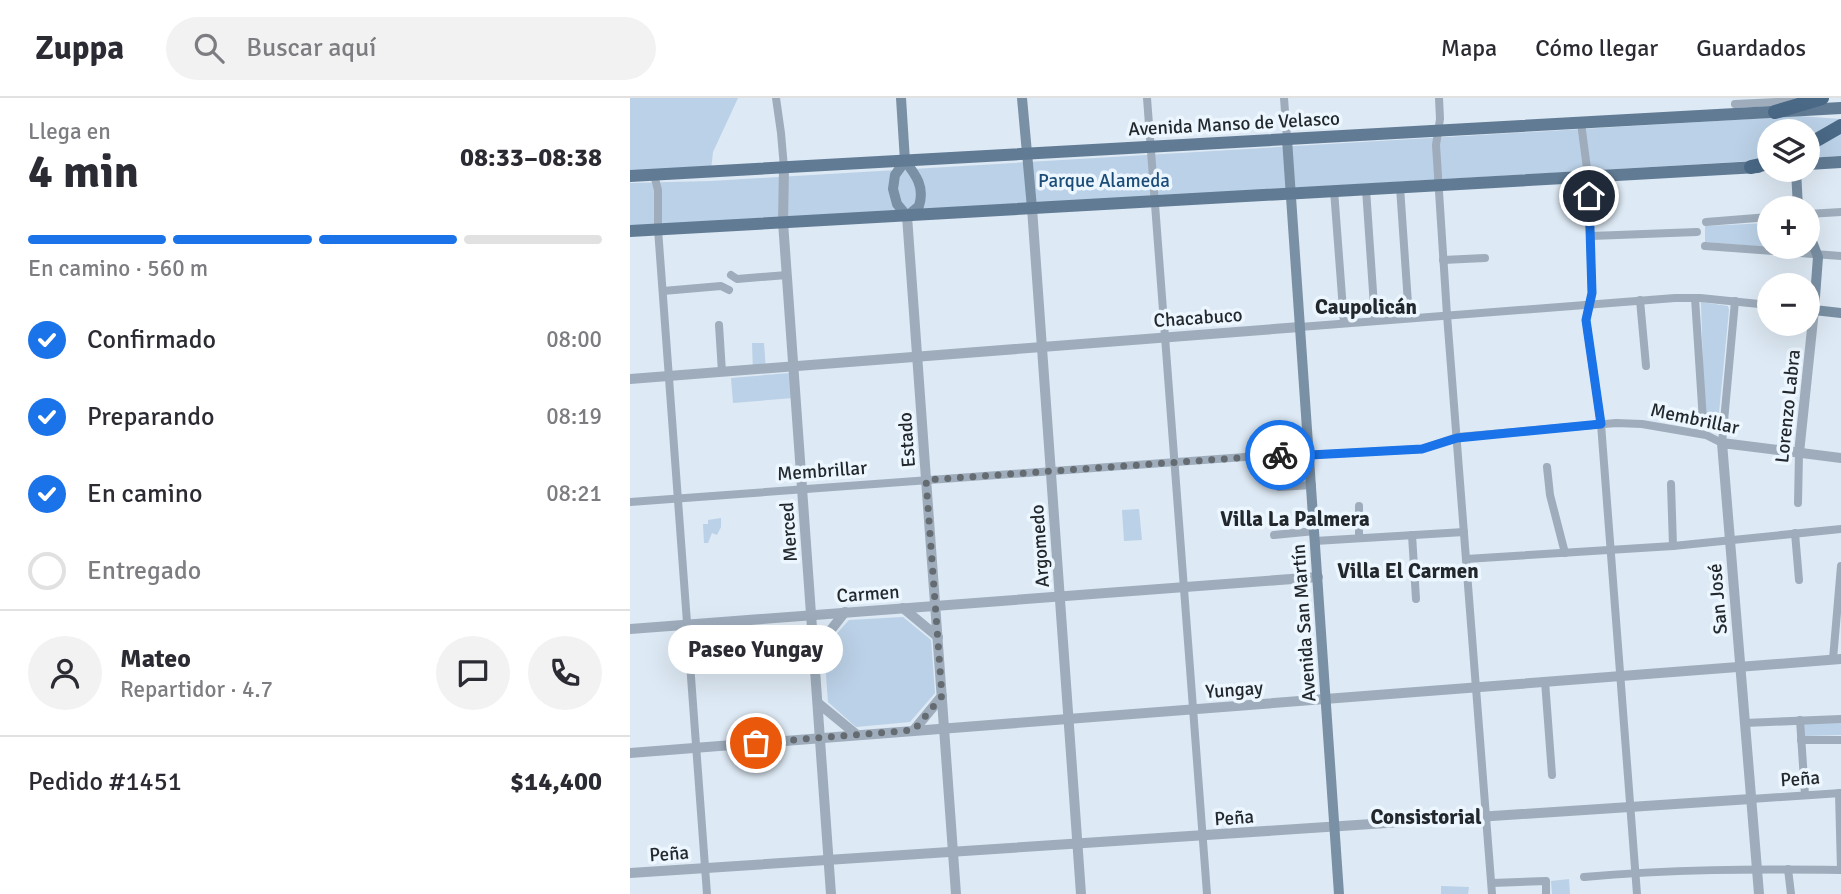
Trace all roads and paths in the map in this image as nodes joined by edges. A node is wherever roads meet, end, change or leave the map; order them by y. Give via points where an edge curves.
1 (775, 98) edge
2 (901, 98) edge
3 (1022, 98) edge
4 (1147, 98) edge
5 (1284, 98) edge
6 (1439, 98) edge
7 (1814, 98) edge
8 (1822, 98) edge
9 (1735, 105) edge
10 (1841, 108) edge
11 (1775, 112) junction
12 (1581, 123) junction
13 (1841, 125) edge
14 (1438, 131) junction
15 (1820, 138) edge
16 (1287, 139) junction
17 (1151, 147) junction
18 (1027, 154) junction
19 (905, 161) junction
20 (1841, 162) edge
21 (1820, 163) edge
22 (1757, 166) edge
23 (1751, 167) joint
24 (783, 168) junction
25 (654, 175) junction
26 (630, 176) edge
27 (1588, 176) junction
28 (1438, 186) junction
29 (1400, 187) junction
30 (1366, 189) junction
31 (1334, 190) junction
32 (1290, 194) junction
33 (1156, 202) junction
34 (1032, 208) junction
35 (1841, 212) edge
36 (1820, 213) edge
37 (907, 216) junction
38 (1757, 217) edge
39 (783, 222) junction
40 (1706, 222) dead end
41 (658, 229) junction
42 (630, 231) edge
43 (1697, 232) dead end
44 (1591, 236) junction
45 (1705, 246) dead end
46 (1757, 249) edge
47 (1820, 253) edge
48 (1841, 256) edge
49 (1485, 258) dead end
50 (1443, 260) junction
51 (731, 275) dead end
52 (787, 275) junction
53 (729, 290) dead end
54 (663, 291) junction
55 (1695, 298) junction
56 (1640, 300) junction
57 (1735, 301) junction
58 (1590, 304) junction
59 (1757, 304) edge
60 (1820, 311) edge
61 (1841, 313) edge
62 (1447, 315) junction
63 (1409, 318) junction
64 (1375, 321) junction
65 (1344, 323) junction
66 (719, 325) dead end
67 (1300, 327) junction
68 (1809, 336) edge
69 (1166, 337) junction
70 (1042, 347) junction
71 (917, 356) junction
72 (793, 366) junction
73 (1646, 366) dead end
74 (722, 372) junction
75 (669, 376) junction
76 (630, 379) edge
77 (1703, 421) dead end
78 (1601, 424) junction
79 (1457, 438) junction
80 (1723, 443) junction
81 (1799, 453) junction
82 (1310, 455) junction
83 (1841, 458) edge
84 (1176, 462) junction
85 (1546, 467) dead end
86 (1051, 471) junction
87 (926, 480) junction
88 (1312, 485) junction
89 (1671, 485) dead end
90 (1279, 487) dead end
91 (803, 489) junction
92 (678, 499) junction
93 (630, 502) edge
94 (1798, 503) dead end
95 (1359, 506) dead end
96 (1841, 529) edge
97 (1464, 532) junction
98 (1795, 533) junction
99 (1274, 535) dead end
100 (1412, 535) junction
101 (1315, 536) junction
102 (1359, 538) junction
103 (1730, 541) junction
104 (1673, 545) junction
105 (1611, 550) junction
106 (1565, 553) junction
107 (1466, 559) junction
108 (1841, 566) edge
109 (1318, 577) junction
110 (1800, 580) dead end
111 (1185, 586) junction
112 (1060, 596) junction
113 (1840, 598) edge
114 (1416, 600) dead end
115 (935, 605) junction
116 (903, 608) junction
117 (1839, 608) edge
118 (845, 612) junction
119 (812, 615) junction
120 (687, 624) junction
121 (630, 629) edge
122 (938, 636) junction
123 (815, 650) junction
124 (1837, 659) edge
125 (1740, 665) junction
126 (1621, 675) junction
127 (1545, 681) junction
128 (1476, 687) junction
129 (942, 696) junction
130 (1326, 699) junction
131 (818, 703) junction
132 (1194, 709) junction
133 (1069, 719) junction
134 (1841, 719) edge
135 (1800, 720) junction
136 (1745, 723) junction
137 (945, 728) junction
138 (914, 730) junction
139 (857, 735) junction
140 (820, 738) junction
141 (1801, 740) junction
142 (1841, 740) edge
143 (696, 748) junction
144 (630, 753) edge
145 (1552, 775) dead end
146 (1840, 793) edge
147 (1805, 795) junction
148 (1751, 799) junction
149 (1631, 807) junction
150 (1486, 817) junction
151 (1335, 827) junction
152 (1203, 836) junction
153 (1078, 845) junction
154 (953, 852) junction
155 (829, 861) junction
156 (705, 869) junction
157 (1757, 869) junction
158 (1788, 869) junction
159 (1841, 870) edge
160 (1636, 872) junction
161 (630, 873) edge
162 (1584, 877) dead end
163 (1492, 883) junction
164 (706, 894) edge
165 (831, 894) edge
166 (956, 894) edge
167 (1082, 894) edge
168 (1207, 894) edge
169 (1339, 894) edge
170 (1492, 894) edge
171 (1546, 894) edge
172 (1637, 894) edge
173 (1759, 894) edge
174 (1791, 894) edge

1 - 24 street
2 - 19 main road
3 - 18 main road, Argomedo
4 - 17 street
5 - 16 street
6 - 14 street
7 - 9 street
8 - 11 highway
9 - 11 main road, Avenida Manso de Velasco
9 - 12 main road, Avenida Manso de Velasco
10 - 11 main road, Avenida Manso de Velasco
12 - 14 main road, Avenida Manso de Velasco
12 - 27 street
13 - 15 highway
14 - 16 main road, Avenida Manso de Velasco
14 - 28 street
16 - 17 main road, Avenida Manso de Velasco
16 - 32 main road, Avenida San Martín
17 - 18 main road, Avenida Manso de Velasco
17 - 33 street
18 - 19 main road, Avenida Manso de Velasco
18 - 34 main road, Argomedo
19 - 24 main road, Avenida Manso de Velasco
19 - 37 main road via 895,175 893,189
19 - 37 main road, Estado via 921,189 919,206
20 - 21 main road
22 - 23 highway
23 - 27 main road
24 - 25 main road, Avenida Manso de Velasco
24 - 39 street, Merced
25 - 26 main road, Avenida Manso de Velasco
25 - 41 street
27 - 28 main road
27 - 44 street
28 - 29 main road
28 - 50 street
29 - 30 main road
29 - 63 street
30 - 31 main road
30 - 64 street
31 - 32 main road
31 - 65 street
32 - 33 main road
32 - 67 main road, Avenida San Martín
33 - 34 main road
33 - 69 street
34 - 37 main road
34 - 70 street, Argomedo
35 - 36 street
37 - 39 main road
37 - 71 street, Estado
38 - 40 street
39 - 41 main road
39 - 52 street, Merced
41 - 42 main road
41 - 54 street
43 - 44 street
44 - 58 street
45 - 46 street
47 - 48 street
49 - 50 street
50 - 62 street
51 - 52 street via 737,279
52 - 72 street, Merced
53 - 54 street via 721,286
54 - 75 street
55 - 56 street, Chacabuco
55 - 57 street, Chacabuco
55 - 77 street
56 - 58 street, Chacabuco
56 - 73 street
57 - 59 street, Chacabuco
57 - 80 street, San José
58 - 62 street, Chacabuco
58 - 78 street via 1586,320
60 - 61 main road
62 - 63 street, Chacabuco
62 - 79 street
63 - 64 street, Chacabuco
64 - 65 street, Chacabuco
65 - 67 street, Chacabuco
66 - 74 street
67 - 69 street, Chacabuco
67 - 82 main road, Avenida San Martín
68 - 81 street, Lorenzo Labra
69 - 70 street, Chacabuco
69 - 84 street
70 - 71 street, Chacabuco
70 - 86 street, Argomedo
71 - 72 street, Chacabuco
71 - 87 street, Estado
72 - 74 street, Chacabuco
72 - 91 street, Merced
74 - 75 street, Chacabuco
75 - 76 street, Chacabuco
75 - 92 street
78 - 79 street, Membrillar
78 - 80 street, Membrillar via 1651,425 1706,435
78 - 105 street
79 - 82 street, Membrillar via 1422,449
79 - 97 street
80 - 81 street, Membrillar
80 - 103 street, San José
81 - 83 street, Membrillar
81 - 94 street, Lorenzo Labra
82 - 84 street, Membrillar
82 - 88 main road, Avenida San Martín
84 - 86 street, Membrillar
84 - 111 street
85 - 106 street
86 - 87 street, Membrillar
86 - 112 street, Argomedo
87 - 91 street, Membrillar
87 - 115 street, Estado
88 - 90 street
88 - 101 main road, Avenida San Martín
89 - 104 street
91 - 92 street, Membrillar
91 - 119 street, Merced
92 - 93 street, Membrillar
92 - 120 street
95 - 102 street
96 - 98 street
97 - 100 street
97 - 107 street
98 - 103 street
98 - 110 street
99 - 101 street
100 - 102 street
100 - 114 street
101 - 102 street
101 - 109 main road, Avenida San Martín
103 - 104 street
103 - 125 street, San José
104 - 105 street
105 - 106 street
105 - 126 street
106 - 107 street
107 - 128 street
108 - 113 street
109 - 111 street, Carmen
109 - 130 main road, Avenida San Martín
111 - 112 street, Carmen
111 - 132 street
112 - 115 street, Carmen
112 - 133 street, Argomedo
113 - 117 street
115 - 116 street, Carmen
115 - 122 street, Estado
116 - 118 street, Carmen
116 - 122 street
117 - 124 street
118 - 119 street, Carmen
118 - 123 street
119 - 120 street, Carmen
119 - 123 street, Merced
120 - 121 street, Carmen
120 - 143 street
122 - 129 street, Estado
123 - 131 street, Merced
124 - 125 street, Yungay
125 - 126 street, Yungay
125 - 136 street, San José
126 - 127 street, Yungay
126 - 149 street
127 - 128 street, Yungay
127 - 145 street
128 - 130 street, Yungay
128 - 150 street
129 - 137 street, Estado
129 - 138 street
130 - 132 street, Yungay
130 - 151 main road, Avenida San Martín
131 - 139 street
131 - 140 street, Merced
132 - 133 street, Yungay
132 - 152 street
133 - 137 street, Yungay
133 - 153 street, Argomedo
134 - 135 street
135 - 136 street
135 - 141 street
136 - 148 street, San José
137 - 138 street, Yungay
137 - 154 street, Estado
138 - 139 street, Yungay
139 - 140 street, Yungay
140 - 143 street, Yungay
140 - 155 street, Merced
141 - 142 street
141 - 147 street
143 - 144 street, Yungay
143 - 156 street
146 - 147 street, Peña
146 - 159 street
147 - 148 street, Peña
148 - 149 street, Peña
148 - 157 street, San José
149 - 150 street, Peña
149 - 160 street
150 - 151 street, Peña
150 - 163 street
151 - 152 street, Peña
151 - 169 main road, Avenida San Martín
152 - 153 street, Peña
152 - 168 street
153 - 154 street, Peña
153 - 167 street, Argomedo
154 - 155 street, Peña
154 - 166 street, Estado
155 - 156 street, Peña
155 - 165 street, Merced
156 - 161 street, Peña
156 - 164 street
157 - 158 street
157 - 160 street
157 - 173 street, San José
158 - 159 street
158 - 174 street
160 - 162 street
160 - 172 street
163 - 170 street
163 - 171 street via 1546,881

